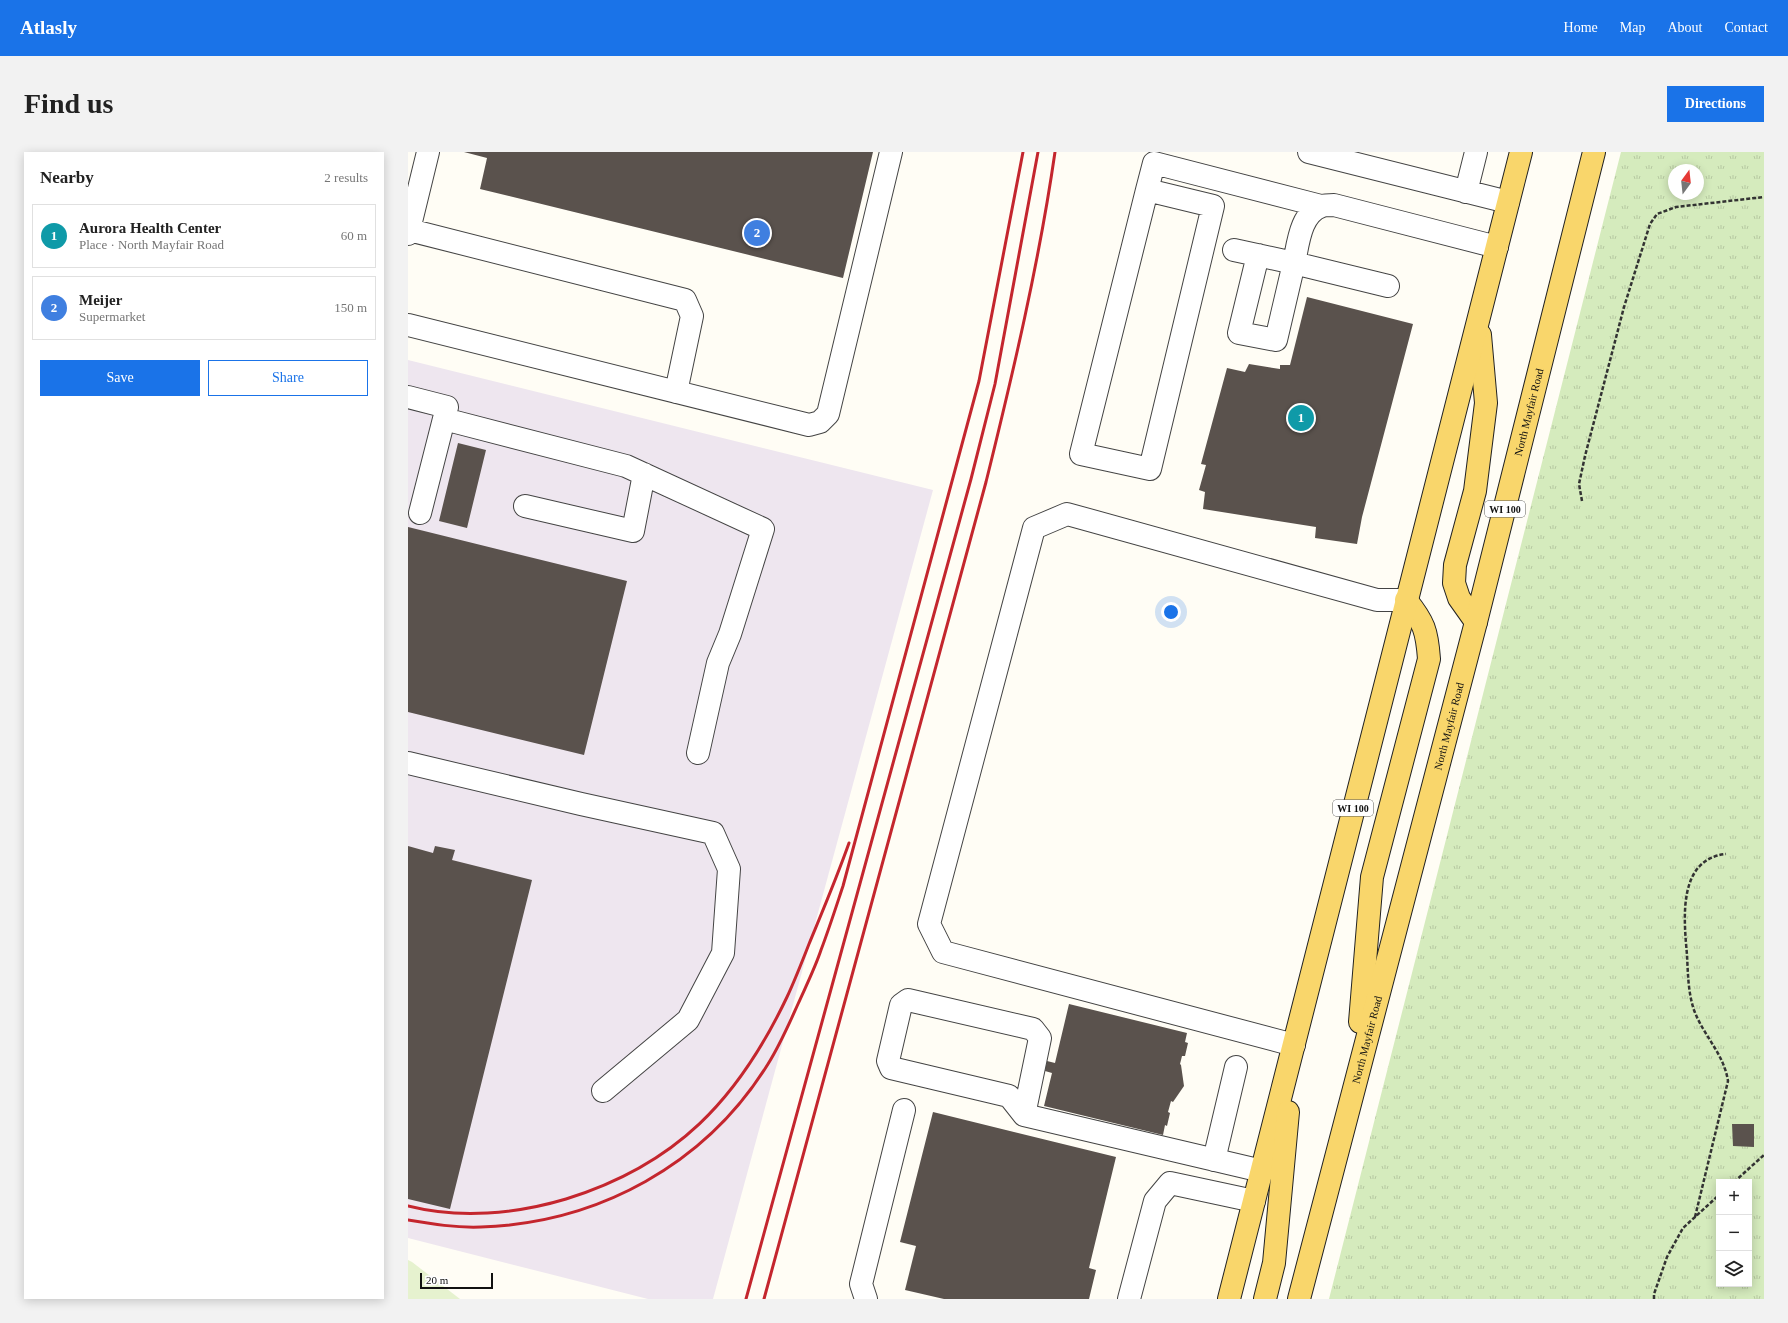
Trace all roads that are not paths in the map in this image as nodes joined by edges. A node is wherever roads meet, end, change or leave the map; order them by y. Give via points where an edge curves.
1 (428, 152) edge
2 (891, 152) edge
3 (1309, 152) edge
4 (1476, 152) edge
5 (1521, 152) edge
6 (1594, 152) edge
7 (1147, 190) junction
8 (1466, 192) junction
9 (1508, 202) junction
10 (1321, 206) junction
11 (408, 232) edge
12 (1497, 247) junction
13 (1234, 250) dead end
14 (1258, 255) junction
15 (1294, 263) junction
16 (1388, 286) dead end
17 (1479, 318) junction
18 (408, 325) edge
19 (676, 392) junction
20 (408, 396) edge
21 (444, 420) junction
22 (644, 474) junction
23 (525, 506) dead end
24 (420, 513) dead end
25 (1406, 600) junction
26 (1476, 622) junction
27 (698, 753) dead end
28 (408, 763) edge
29 (1294, 1045) junction
30 (1236, 1067) dead end
31 (1356, 1081) junction
32 (603, 1091) dead end
33 (904, 1110) dead end
34 (1024, 1115) junction
35 (1214, 1160) junction
36 (1262, 1171) junction
37 (1254, 1201) junction
38 (866, 1299) edge
39 (1129, 1299) edge
40 (1229, 1299) edge
41 (1265, 1299) edge
42 (1299, 1299) edge

1 - 11 lane
2 - 19 lane via 828,414 820,422 810,426
3 - 8 lane
4 - 8 lane
5 - 9 main road, WI 100
6 - 26 main road, North Mayfair Road / WI 100
7 - 7 lane via 1081,454 1150,469 1213,206
7 - 10 lane via 1154,163
8 - 9 lane
9 - 12 main road, WI 100
10 - 12 lane via 1334,205
10 - 15 lane via 1309,215 1303,226
11 - 19 lane via 686,300 692,316
12 - 17 main road, WI 100
13 - 14 lane
14 - 15 lane
14 - 15 lane via 1239,333 1276,340
15 - 16 lane
17 - 25 main road, WI 100
17 - 26 main road via 1486,403 1475,491 1455,566 1454,583 1459,598
18 - 19 lane
20 - 21 lane via 447,407
21 - 22 lane via 626,466
21 - 24 lane
22 - 23 lane via 633,531
22 - 27 lane via 764,529 718,663
25 - 29 main road, WI 100
25 - 29 lane via 1377,600 1067,514 1034,528 929,924 943,952
25 - 31 main road via 1418,615 1427,635 1429,659 1372,877
26 - 31 main road, North Mayfair Road / WI 100
28 - 32 lane via 713,833 729,869 723,953 688,1020
29 - 36 main road, WI 100
29 - 41 main road via 1274,1256
30 - 35 lane
31 - 42 main road, North Mayfair Road / WI 100
33 - 38 lane via 860,1284
34 - 34 lane via 1009,1096 891,1068 888,1061 901,1005 908,1000 1033,1029 1040,1038
34 - 35 lane
35 - 36 lane
36 - 37 main road, WI 100
37 - 39 lane via 1170,1183 1155,1201
37 - 40 main road, WI 100

